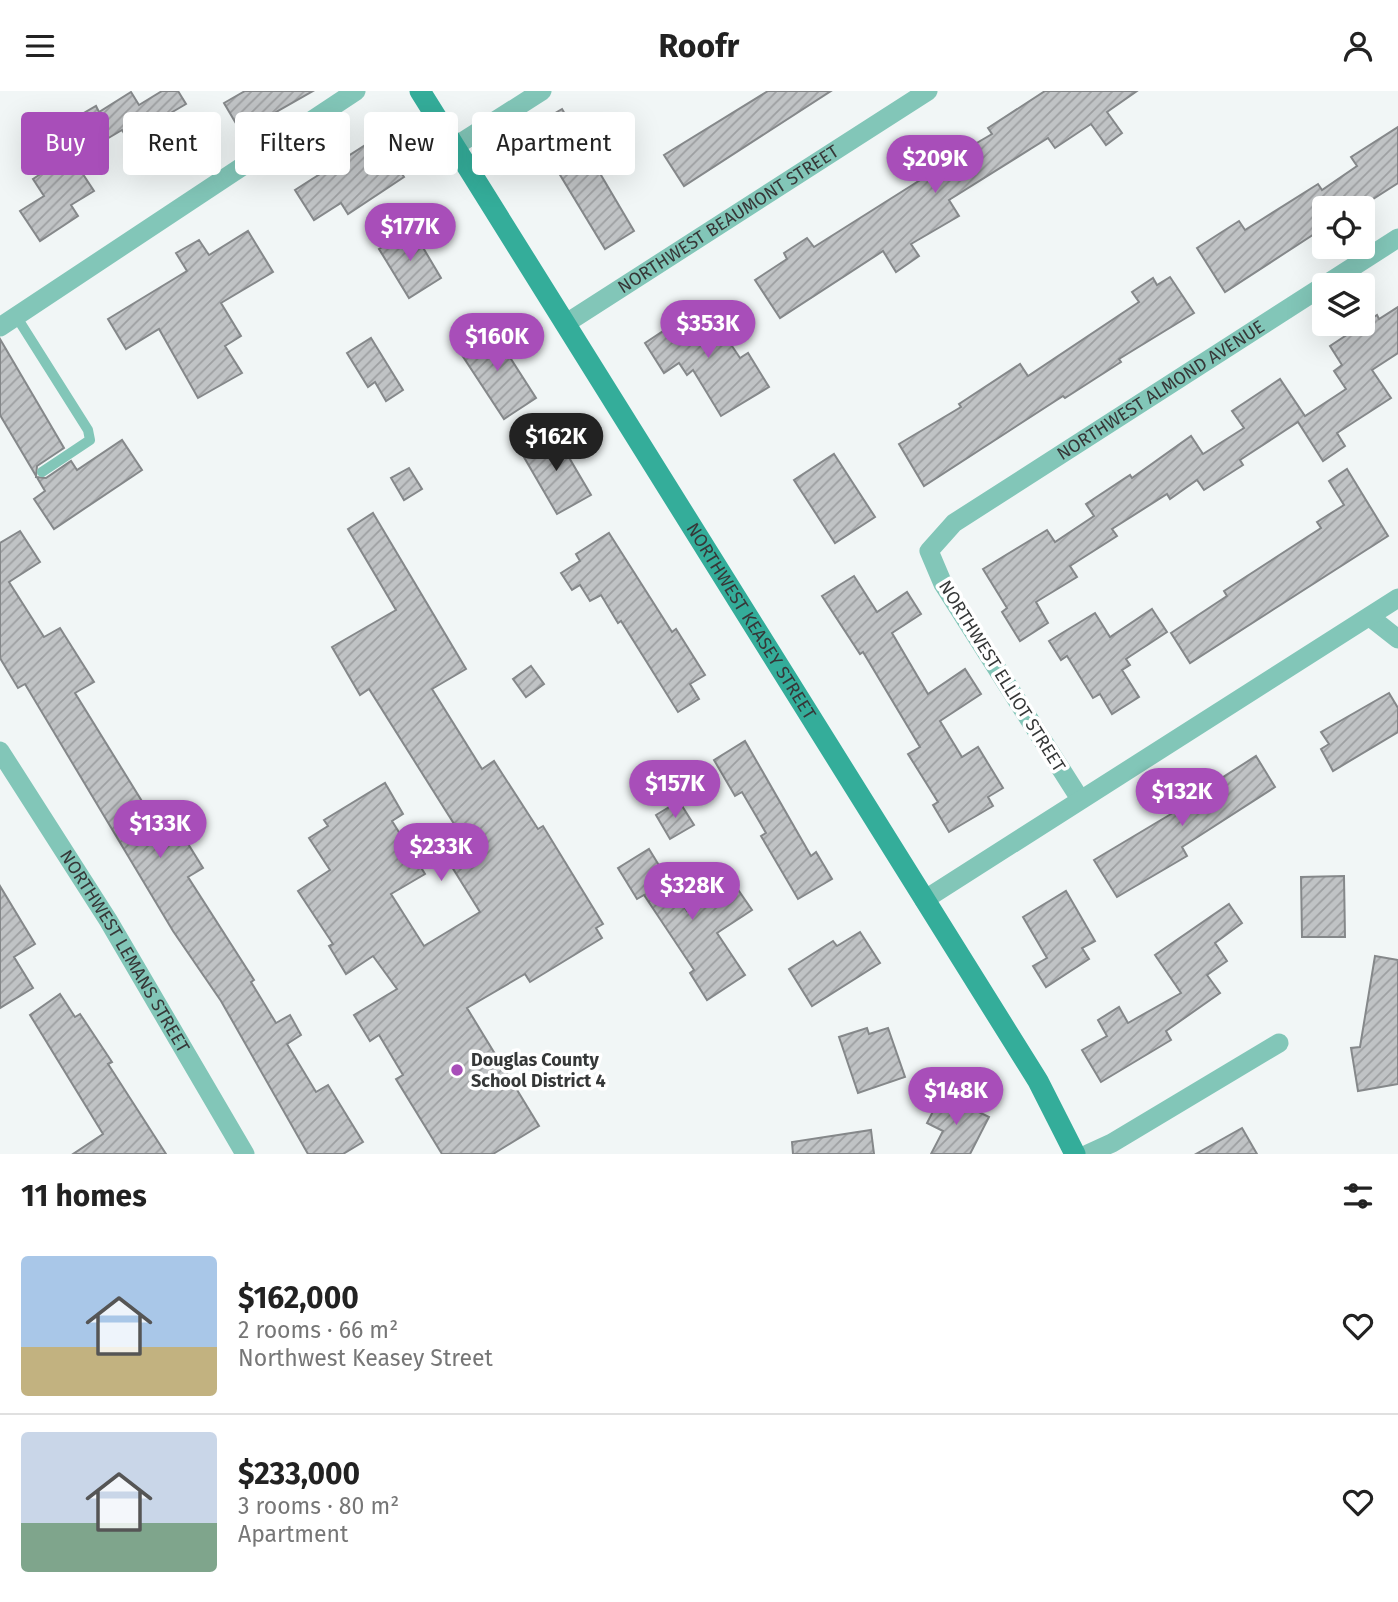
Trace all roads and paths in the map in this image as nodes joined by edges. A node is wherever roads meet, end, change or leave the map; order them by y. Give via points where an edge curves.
1 (356, 91) edge
2 (419, 91) edge
3 (542, 91) edge
4 (928, 91) edge
5 (432, 112) edge
6 (458, 144) edge
7 (458, 153) edge
8 (1398, 238) edge
9 (8, 321) edge
10 (565, 324) junction
11 (41, 472) dead end
12 (929, 551) joint
13 (1398, 598) edge
14 (1370, 617) junction
15 (1398, 639) edge
16 (0, 751) edge
17 (1080, 799) junction
18 (924, 900) junction
19 (1279, 1043) dead end
20 (246, 1154) edge
21 (1075, 1154) edge
22 (1087, 1154) edge

1 - 9 street
2 - 5 street, NORTHWEST KEASEY STREET
3 - 6 street
4 - 10 street, NORTHWEST BEAUMONT STREET
7 - 10 street, NORTHWEST KEASEY STREET
8 - 12 street, NORTHWEST ALMOND AVENUE via 954,523
9 - 11 lane via 88,430 90,440
10 - 18 street, NORTHWEST KEASEY STREET
12 - 17 street, NORTHWEST ELLIOT STREET via 943,584
13 - 14 street
14 - 15 street
14 - 17 street
16 - 20 street, NORTHWEST LEMANS STREET via 108,920
17 - 18 street
18 - 21 street, NORTHWEST KEASEY STREET via 1038,1081
19 - 22 street

